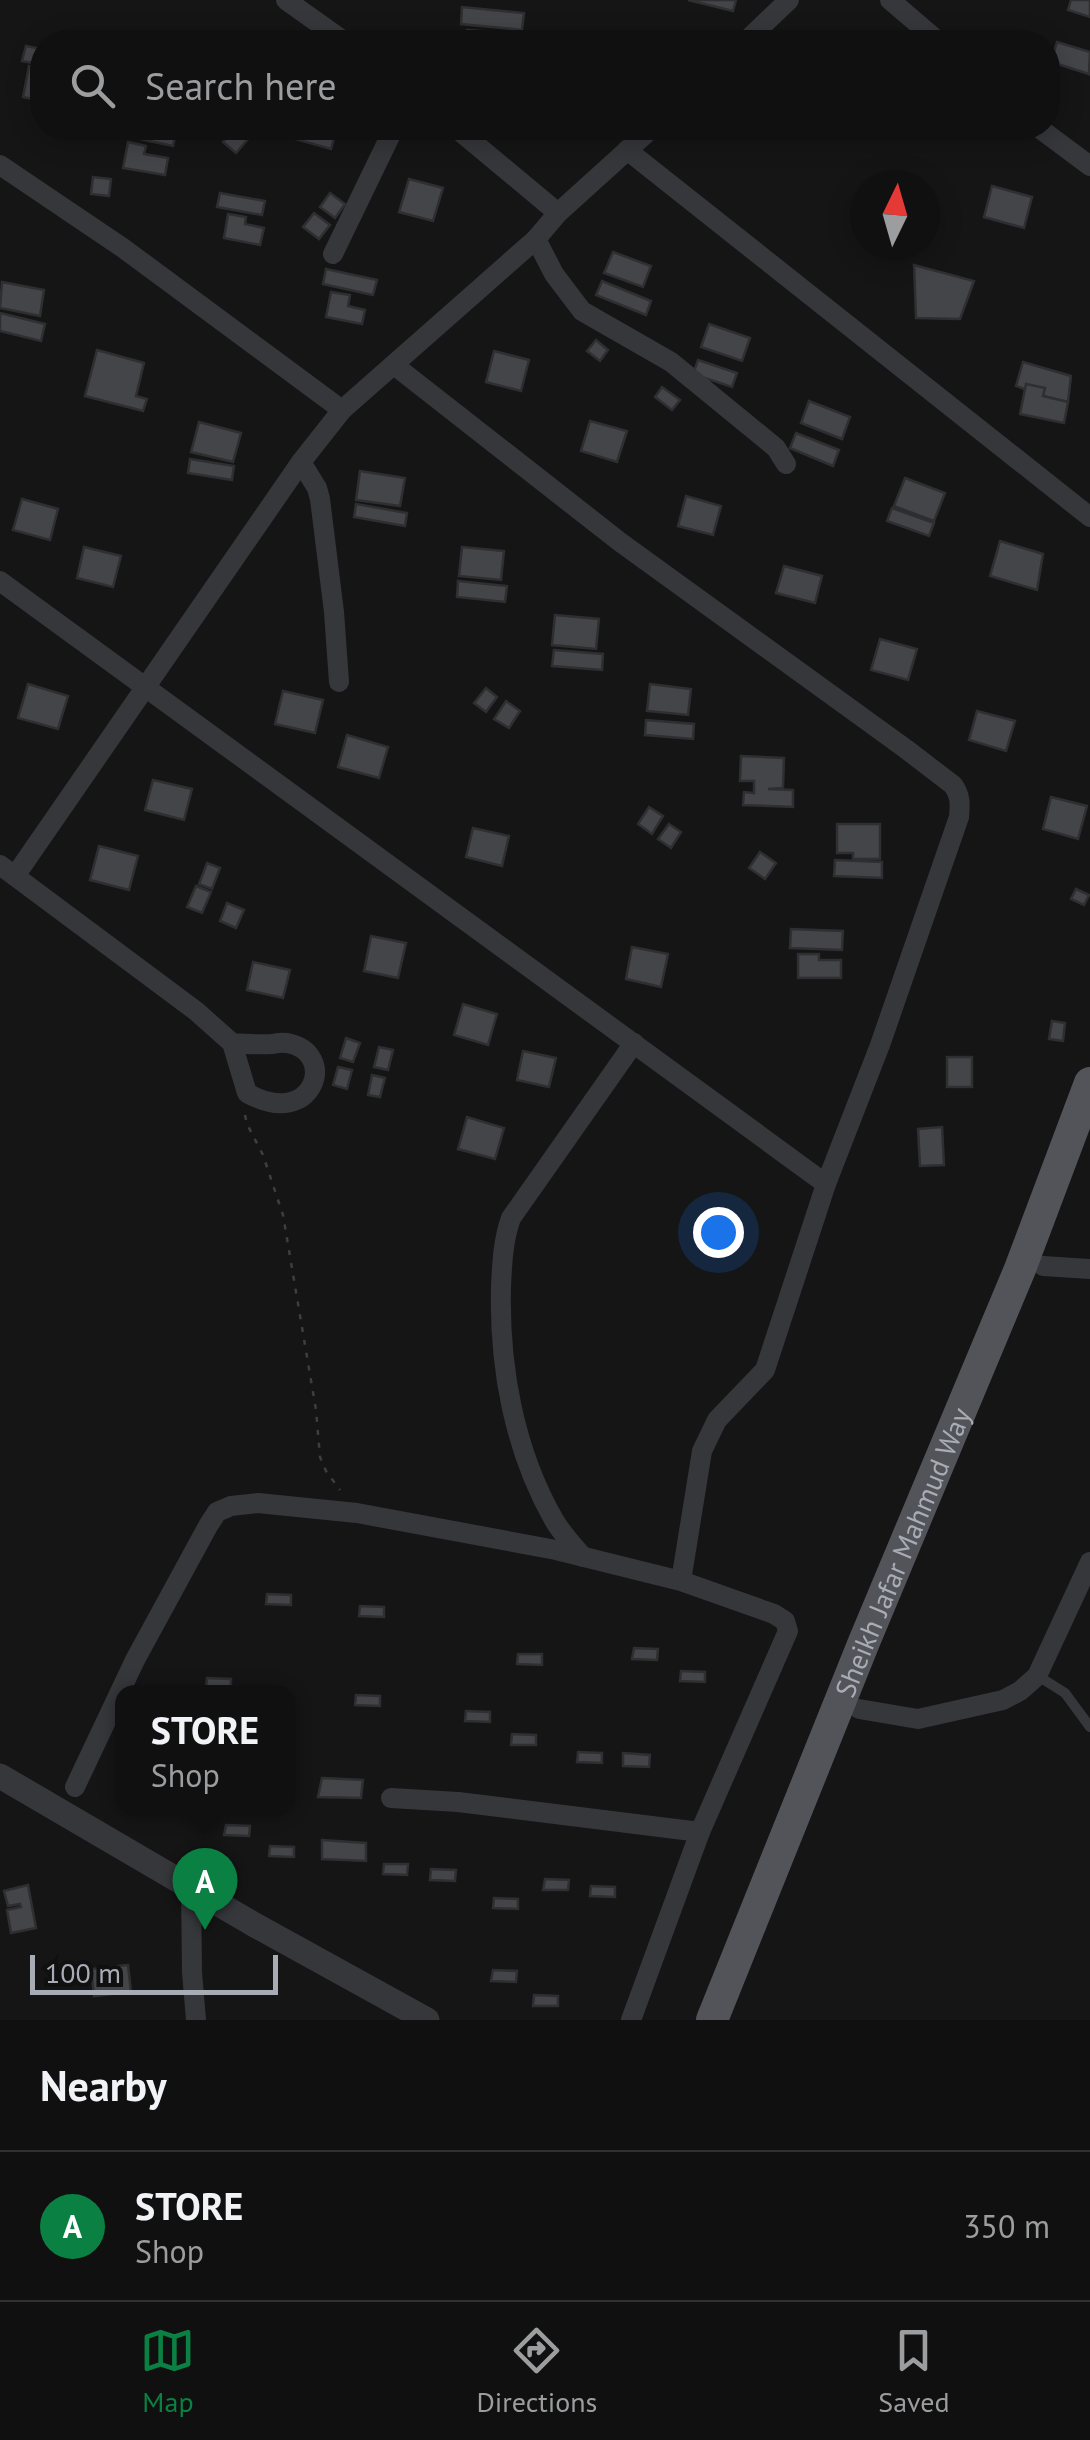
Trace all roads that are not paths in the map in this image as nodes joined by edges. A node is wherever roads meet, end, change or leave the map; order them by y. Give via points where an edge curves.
1 (286, 0) edge
2 (789, 0) edge
3 (890, 0) edge
4 (328, 30) edge
5 (758, 30) edge
6 (925, 30) edge
7 (388, 140) edge
8 (470, 140) edge
9 (638, 140) edge
10 (1054, 140) edge
11 (627, 150) junction
12 (0, 165) edge
13 (1090, 166) edge
14 (558, 213) junction
15 (536, 239) junction
16 (333, 254) dead end
17 (394, 365) junction
18 (342, 410) junction
19 (301, 462) junction
20 (786, 464) dead end
21 (1090, 517) edge
22 (0, 581) edge
23 (339, 682) dead end
24 (146, 688) junction
25 (8, 871) edge
26 (232, 1043) junction
27 (634, 1044) junction
28 (1090, 1084) edge
29 (1090, 1147) edge
30 (826, 1184) junction
31 (1042, 1266) junction
32 (1090, 1269) edge
33 (584, 1556) junction
34 (1090, 1562) edge
35 (681, 1581) junction
36 (1037, 1676) junction
37 (124, 1685) edge
38 (115, 1704) edge
39 (859, 1709) junction
40 (1090, 1727) edge
41 (0, 1776) edge
42 (75, 1787) dead end
43 (390, 1798) dead end
44 (700, 1832) junction
45 (191, 1887) junction
46 (196, 2020) edge
47 (428, 2020) edge
48 (632, 2020) edge
49 (712, 2020) edge
50 (731, 2020) edge

1 - 4 street
2 - 5 street
3 - 6 street
7 - 16 street
8 - 14 street
9 - 11 street
10 - 13 street
11 - 14 street
11 - 21 street
12 - 18 street
14 - 15 street
15 - 17 street
15 - 20 street via 582,311 671,362 776,448
17 - 18 street
17 - 30 street via 959,792 959,817
18 - 19 street
19 - 23 street via 320,499
19 - 24 street
22 - 24 street
24 - 25 street
24 - 27 street
25 - 26 street
26 - 26 street via 306,1050 313,1058 306,1095 284,1104 246,1093
27 - 30 street
27 - 33 street via 512,1218 502,1270 504,1367 528,1464 556,1524
28 - 49 main road, Sheikh Jafar Mahmud Way
29 - 31 main road, Sheikh Jafar Mahmud Way
30 - 35 street via 766,1370 717,1420 702,1451
31 - 32 street
31 - 39 main road, Sheikh Jafar Mahmud Way
33 - 35 street
33 - 37 street via 357,1512 231,1506 208,1526
34 - 36 street
35 - 44 street via 774,1614 788,1631
36 - 39 street via 1003,1700 918,1719
36 - 40 lane via 1065,1693
38 - 42 street
39 - 50 main road, Sheikh Jafar Mahmud Way
41 - 45 street
43 - 44 street
44 - 48 street
45 - 46 street
45 - 47 street

